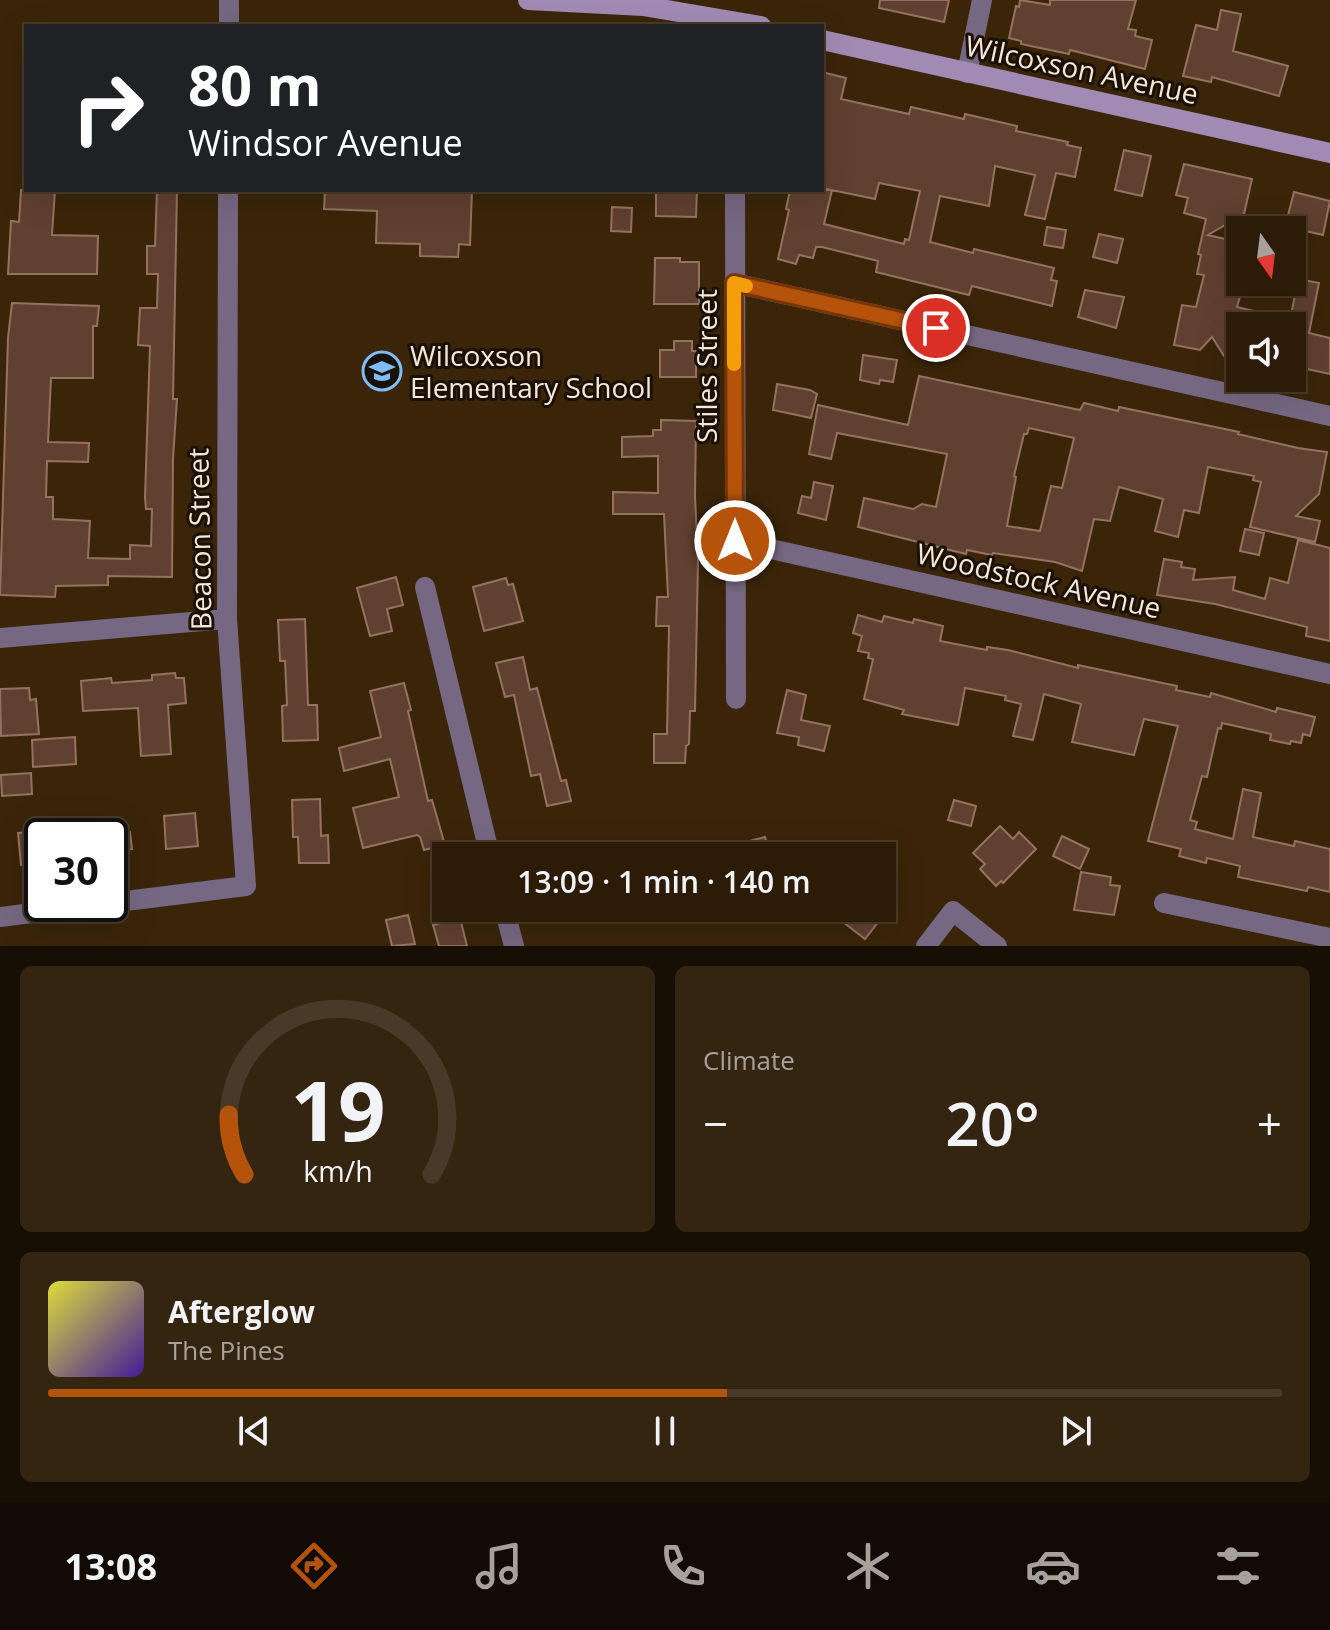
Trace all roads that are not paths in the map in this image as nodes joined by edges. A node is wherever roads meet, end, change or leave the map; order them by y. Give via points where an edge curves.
1 (229, 0) edge
2 (528, 0) edge
3 (982, 0) edge
4 (736, 23) edge
5 (229, 24) edge
6 (824, 40) edge
7 (967, 73) junction
8 (1330, 153) edge
9 (228, 192) edge
10 (735, 192) edge
11 (734, 283) junction
12 (1330, 416) edge
13 (735, 541) junction
14 (425, 587) dead end
15 (227, 619) junction
16 (0, 638) edge
17 (1330, 674) edge
18 (736, 699) dead end
19 (487, 842) edge
20 (128, 901) edge
21 (1164, 903) dead end
22 (24, 914) edge
23 (0, 917) edge
24 (508, 922) edge
25 (1330, 938) edge
26 (514, 946) edge
27 (926, 946) edge
28 (997, 946) edge

1 - 5 street
2 - 4 street via 643,6
3 - 7 street
6 - 7 street, Wilcoxson Avenue
7 - 8 street, Wilcoxson Avenue
9 - 15 street, Beacon Street
10 - 11 street, Stiles Street
11 - 12 street
11 - 13 street, Stiles Street
13 - 17 street, Woodstock Avenue
13 - 18 street, Stiles Street
14 - 19 street
15 - 16 street
15 - 20 street, Beacon Street via 246,886
21 - 25 street
22 - 23 street
24 - 26 street
27 - 28 street via 953,911

